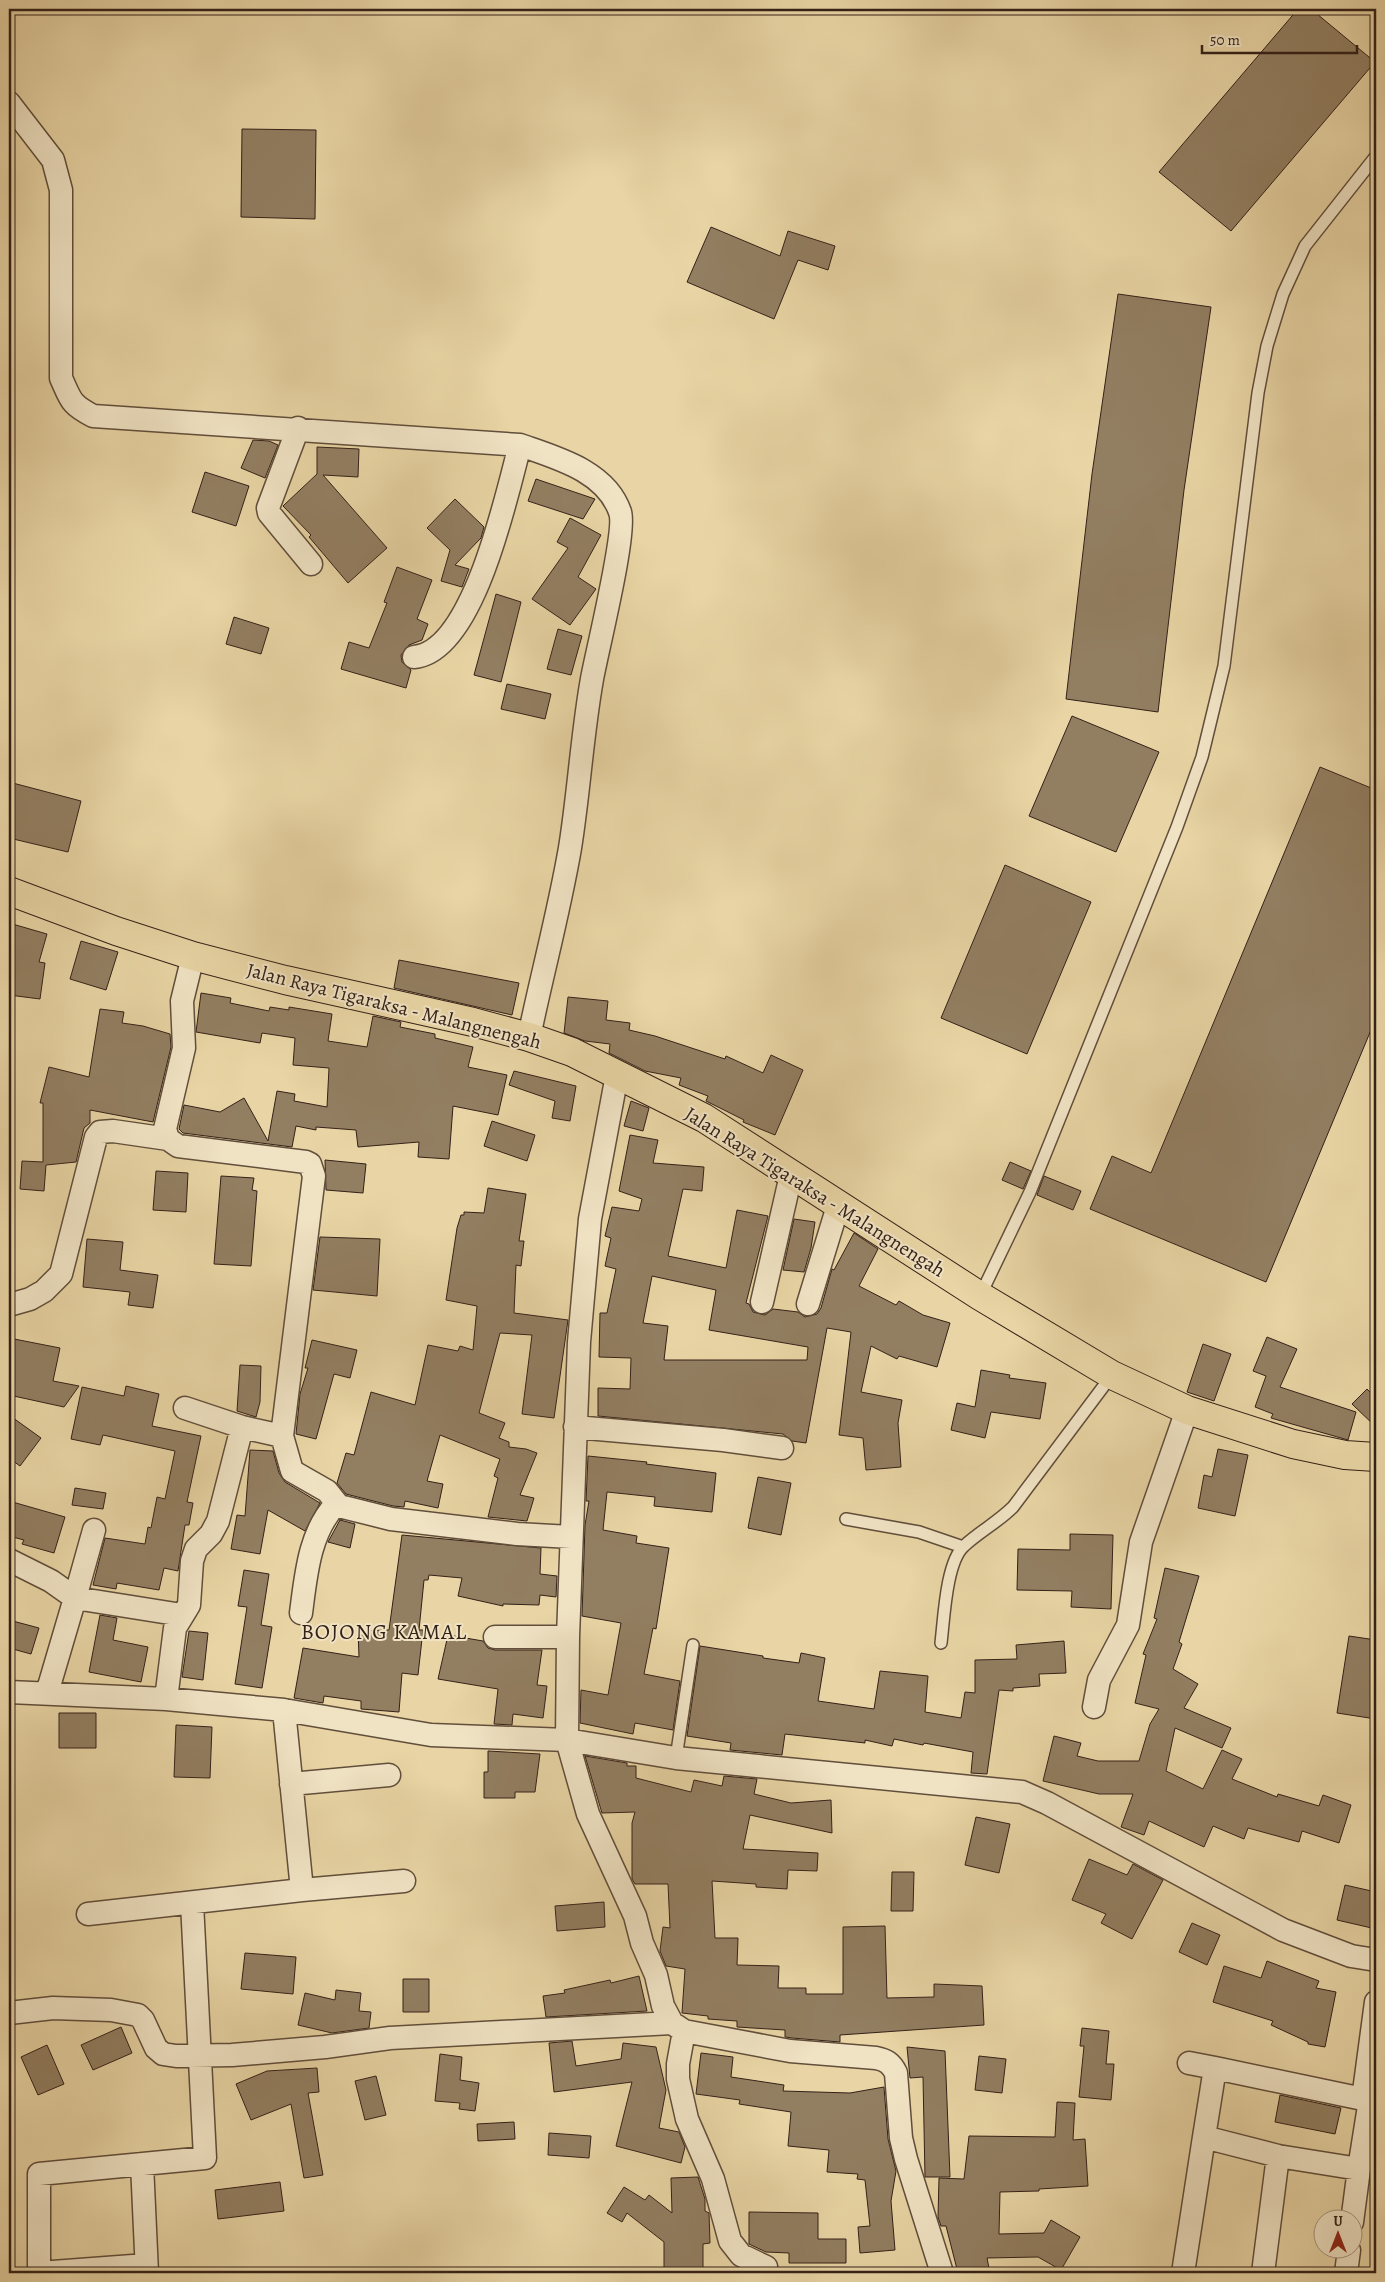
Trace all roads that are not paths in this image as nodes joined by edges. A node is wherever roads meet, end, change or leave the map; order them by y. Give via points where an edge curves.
1 (9, 103) edge
2 (1376, 156) edge
3 (298, 428) junction
4 (520, 445) junction
5 (311, 564) dead end
6 (414, 657) dead end
7 (9, 892) edge
8 (193, 956) junction
9 (529, 1037) junction
10 (617, 1075) junction
11 (168, 1139) junction
12 (791, 1175) junction
13 (838, 1206) junction
14 (980, 1296) junction
15 (762, 1302) dead end
16 (808, 1304) dead end
17 (9, 1305) edge
18 (1112, 1375) junction
19 (185, 1408) dead end
20 (1187, 1410) junction
21 (242, 1427) junction
22 (575, 1427) junction
23 (282, 1436) junction
24 (782, 1448) dead end
25 (1376, 1457) edge
26 (336, 1504) junction
27 (846, 1519) dead end
28 (94, 1530) dead end
29 (571, 1537) junction
30 (963, 1546) junction
31 (9, 1560) edge
32 (75, 1598) junction
33 (301, 1613) dead end
34 (182, 1615) junction
35 (495, 1637) dead end
36 (568, 1637) junction
37 (941, 1644) dead end
38 (693, 1645) dead end
39 (9, 1692) edge
40 (47, 1693) junction
41 (166, 1699) junction
42 (1094, 1707) dead end
43 (284, 1710) junction
44 (567, 1740) junction
45 (676, 1758) junction
46 (389, 1775) dead end
47 (291, 1784) junction
48 (404, 1881) dead end
49 (302, 1890) junction
50 (192, 1903) junction
51 (88, 1914) dead end
52 (1376, 1960) edge
53 (1376, 2002) edge
54 (9, 2013) edge
55 (678, 2027) junction
56 (201, 2055) junction
57 (1189, 2063) dead end
58 (1216, 2068) junction
59 (1363, 2099) junction
60 (1204, 2137) junction
61 (1278, 2156) junction
62 (142, 2164) junction
63 (1359, 2169) junction
64 (1354, 2210) edge
65 (1348, 2260) edge
66 (766, 2267) dead end
67 (146, 2269) edge
68 (39, 2273) edge
69 (942, 2273) edge
70 (1183, 2273) edge
71 (1263, 2273) edge
72 (1346, 2273) edge

1 - 3 street via 53,160 61,190 60,378 73,404 93,416
2 - 14 lane via 1305,246 1283,294 1263,364 1224,666 1202,757 1030,1192
3 - 4 street
3 - 5 street via 268,508
4 - 6 street via 484,572 447,638 429,654
4 - 9 street via 568,462 601,483 615,498 622,514 592,681 570,849
7 - 8 main road, Jalan Raya Tigaraksa - Malangnengah
8 - 9 main road, Jalan Raya Tigaraksa - Malangnengah
8 - 11 street via 182,1001 184,1048 166,1128
9 - 10 main road, Jalan Raya Tigaraksa - Malangnengah via 572,1052
10 - 12 main road, Jalan Raya Tigaraksa - Malangnengah via 704,1118
10 - 22 street via 590,1219 578,1342
11 - 17 street via 113,1131 98,1134 61,1274 44,1291
11 - 23 street via 178,1146 301,1160 313,1169
12 - 13 main road, Jalan Raya Tigaraksa - Malangnengah
12 - 15 street
13 - 14 main road, Jalan Raya Tigaraksa - Malangnengah
13 - 16 street
14 - 18 main road, Jalan Raya Tigaraksa - Malangnengah
18 - 20 main road, Jalan Raya Tigaraksa - Malangnengah
18 - 30 lane via 1013,1507
19 - 21 street
20 - 25 main road, Jalan Raya Tigaraksa - Malangnengah via 1293,1444 1345,1455
20 - 42 street via 1140,1542 1128,1625 1099,1680
21 - 23 street
21 - 34 street via 218,1521 211,1534 196,1549 192,1561 189,1605
22 - 24 street
22 - 29 street
23 - 26 street via 292,1471 327,1491
26 - 29 street via 391,1519
26 - 33 street via 315,1538 308,1560
27 - 30 lane via 919,1532
28 - 32 street
29 - 36 street
30 - 37 lane via 951,1571
31 - 32 street via 51,1581
32 - 34 street
32 - 40 street
34 - 41 street via 175,1628
35 - 36 street
36 - 44 street
38 - 45 lane
39 - 40 street
40 - 41 street
41 - 43 street
43 - 44 street via 431,1735
43 - 47 street
44 - 45 street
44 - 55 street via 588,1814 632,1908 656,1974 663,2006
45 - 52 street via 1022,1792 1056,1807 1283,1930 1351,1956
46 - 47 street
47 - 49 street
48 - 49 street
49 - 50 street
50 - 51 street
50 - 56 street
53 - 59 street
54 - 56 street via 53,2008 126,2012 143,2020 156,2048 163,2054
55 - 56 street via 390,2038 325,2047
55 - 66 street via 678,2079 687,2119 713,2179 730,2241 741,2255
55 - 69 street via 790,2051 876,2058 888,2062 896,2073 906,2160
56 - 62 street via 205,2158
57 - 58 street
58 - 59 street
58 - 60 street
59 - 63 street via 1369,2106
60 - 61 street
60 - 70 street
61 - 63 street
61 - 71 street
62 - 67 street
62 - 68 street via 38,2174
63 - 64 street
65 - 72 street
67 - 68 street

